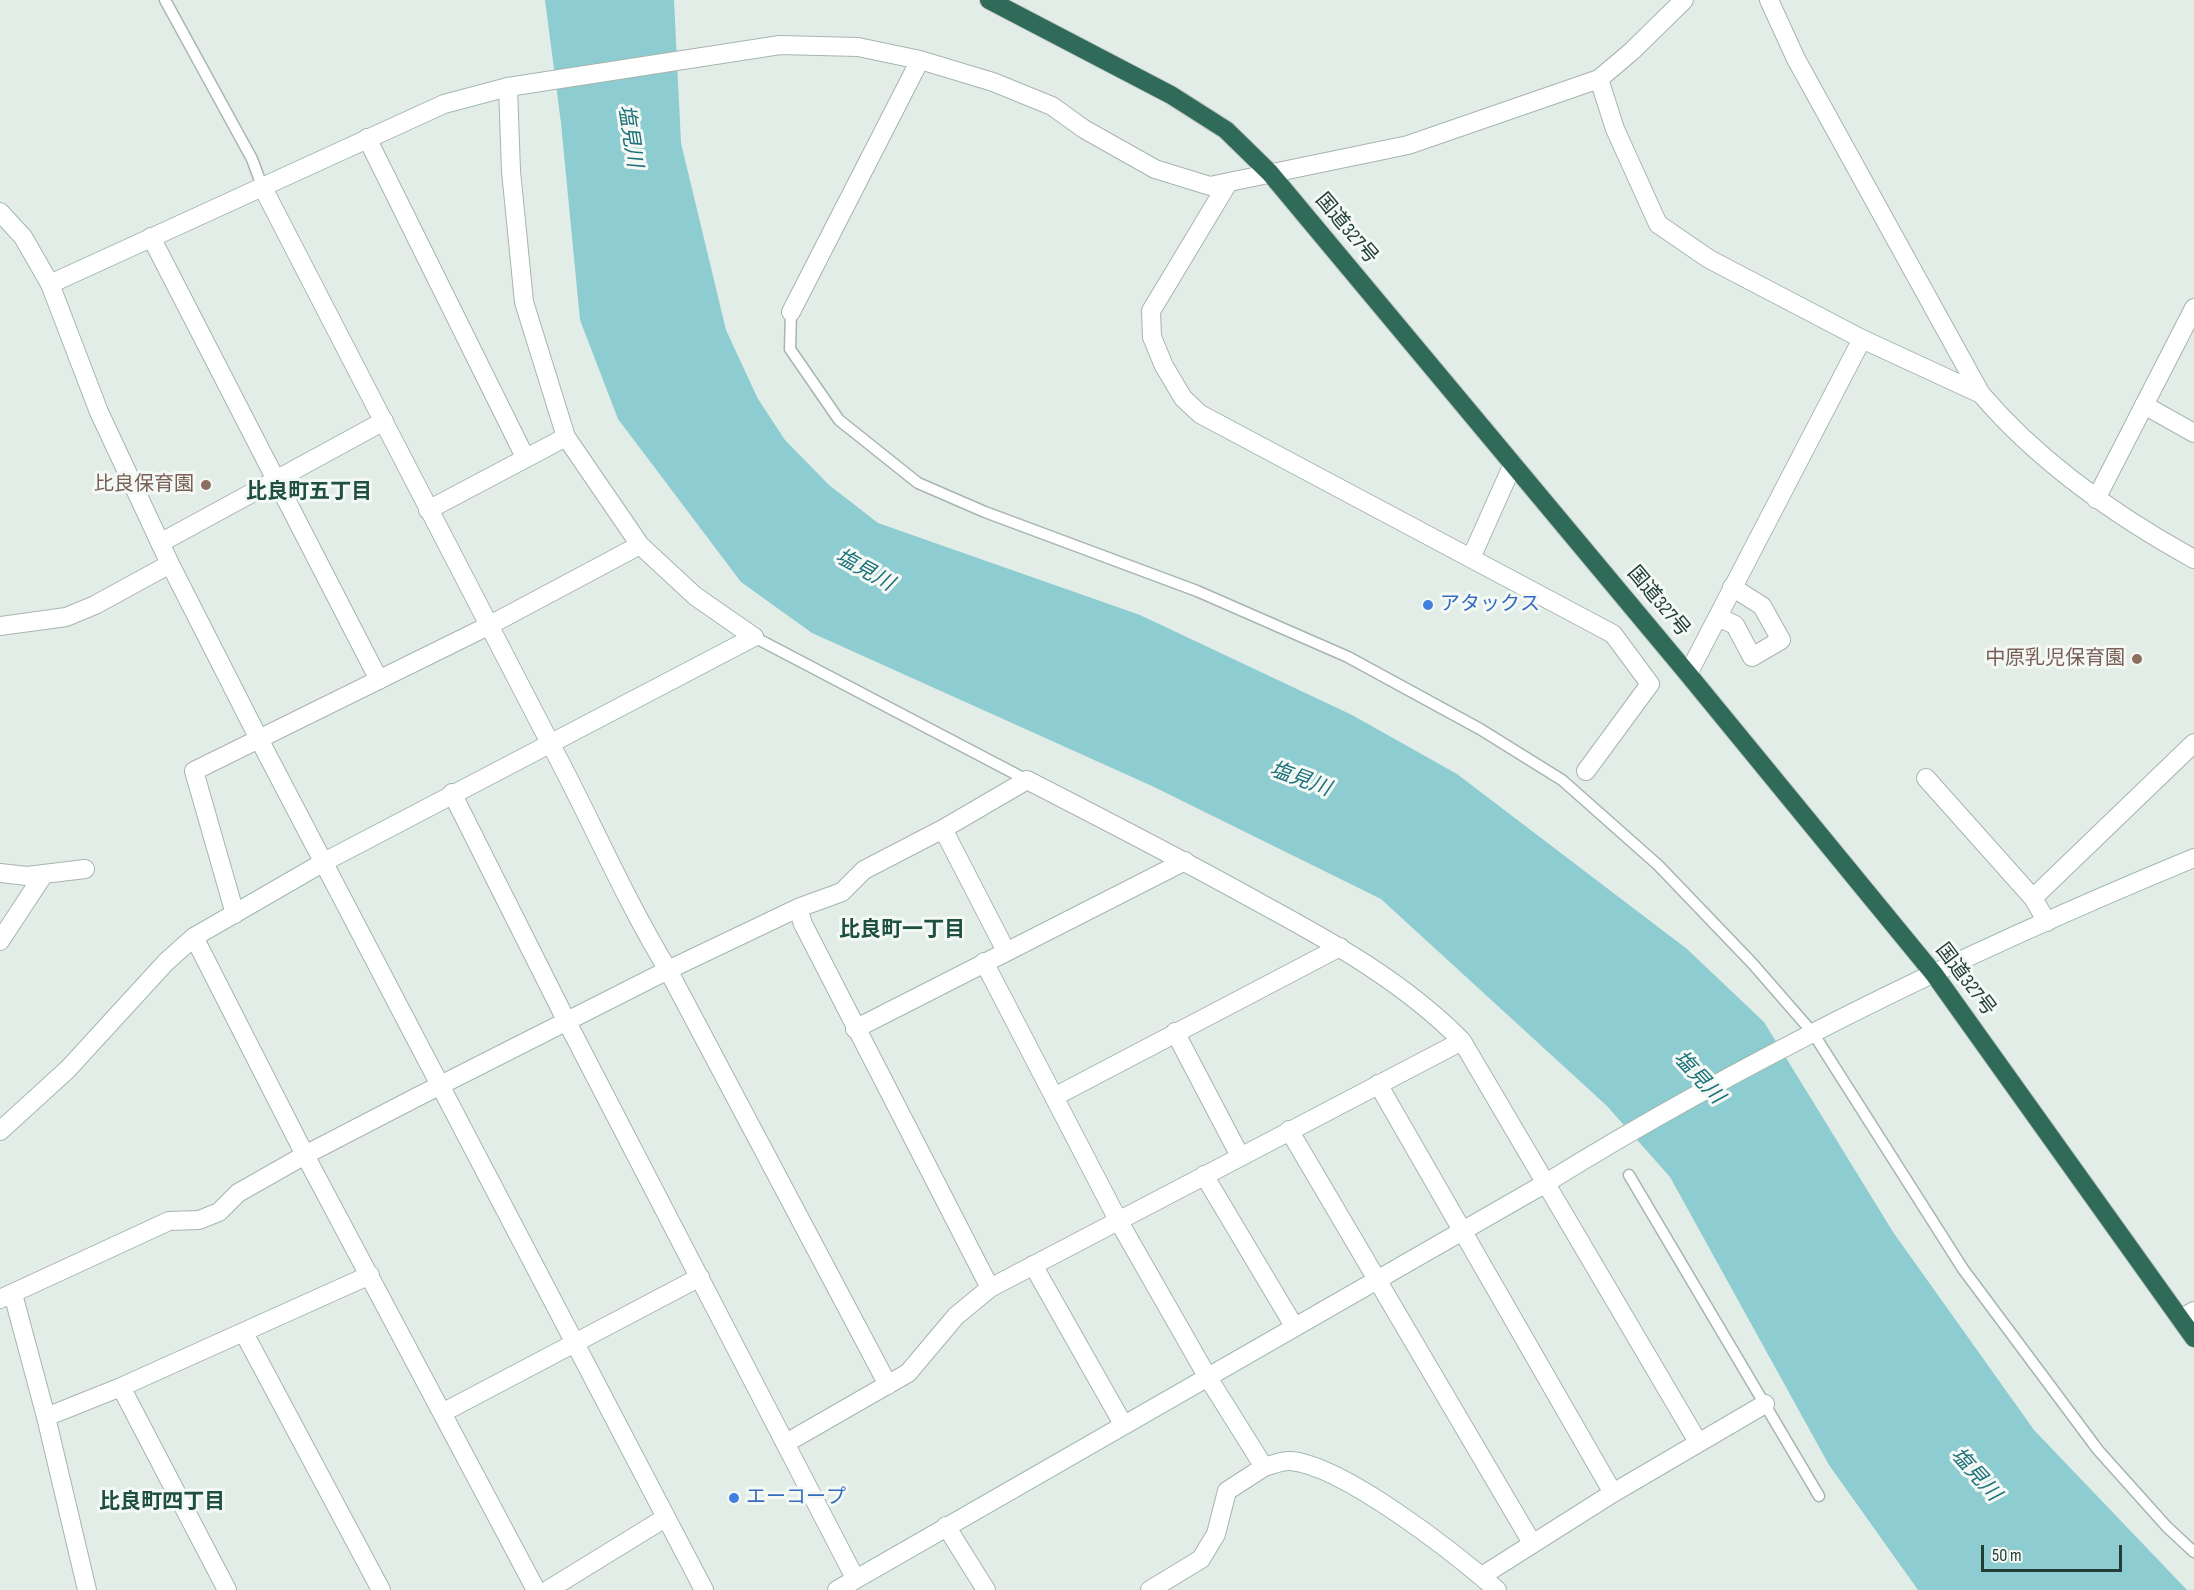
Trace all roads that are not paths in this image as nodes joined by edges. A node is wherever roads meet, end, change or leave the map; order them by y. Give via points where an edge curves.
1 (165, 0) edge
2 (989, 0) edge
3 (1684, 0) edge
4 (1769, 0) edge
5 (920, 60) junction
6 (1599, 79) junction
7 (508, 87) junction
8 (368, 138) junction
9 (1270, 173) junction
10 (1228, 183) junction
11 (262, 186) junction
12 (0, 212) edge
13 (151, 237) junction
14 (50, 284) junction
15 (791, 312) joint
16 (2192, 315) edge
17 (1862, 339) junction
18 (1981, 394) junction
19 (2144, 405) junction
20 (384, 422) junction
21 (2194, 433) edge
22 (566, 436) junction
23 (525, 457) junction
24 (1513, 464) junction
25 (275, 478) junction
26 (2096, 499) junction
27 (428, 510) junction
28 (160, 543) junction
29 (640, 545) junction
30 (1471, 558) junction
31 (2194, 559) edge
32 (170, 564) junction
33 (1732, 587) junction
34 (1718, 617) junction
35 (0, 626) edge
36 (488, 626) junction
37 (754, 637) junction
38 (1688, 674) junction
39 (380, 680) junction
40 (259, 739) junction
41 (2194, 743) edge
42 (551, 744) junction
43 (1586, 771) dead end
44 (1926, 778) dead end
45 (1027, 780) junction
46 (452, 793) junction
47 (943, 829) junction
48 (2194, 858) edge
49 (1185, 861) junction
50 (324, 862) junction
51 (85, 869) dead end
52 (0, 873) edge
53 (44, 874) junction
54 (2033, 898) junction
55 (798, 908) junction
56 (235, 914) junction
57 (2047, 922) junction
58 (194, 937) junction
59 (0, 941) edge
60 (1340, 947) junction
61 (1006, 951) junction
62 (984, 962) junction
63 (668, 970) junction
64 (1934, 974) junction
65 (567, 1022) junction
66 (855, 1029) junction
67 (1175, 1032) junction
68 (1806, 1036) junction
69 (1462, 1041) junction
70 (1378, 1084) junction
71 (440, 1086) junction
72 (1054, 1097) junction
73 (1289, 1130) junction
74 (0, 1131) edge
75 (305, 1155) junction
76 (1240, 1156) junction
77 (1204, 1175) junction
78 (1629, 1175) dead end
79 (1546, 1183) junction
80 (1118, 1220) junction
81 (1462, 1230) junction
82 (1033, 1265) junction
83 (370, 1275) junction
84 (700, 1277) junction
85 (1376, 1278) junction
86 (990, 1288) junction
87 (7, 1297) edge
88 (2187, 1315) edge
89 (1294, 1326) junction
90 (244, 1333) junction
91 (2194, 1338) edge
92 (576, 1341) junction
93 (1208, 1376) junction
94 (888, 1385) junction
95 (121, 1387) junction
96 (1765, 1404) junction
97 (442, 1413) junction
98 (46, 1417) junction
99 (1123, 1424) junction
100 (1698, 1442) junction
101 (786, 1443) junction
102 (1264, 1467) junction
103 (1613, 1493) junction
104 (1819, 1496) dead end
105 (665, 1518) junction
106 (945, 1526) junction
107 (1532, 1544) junction
108 (2194, 1552) edge
109 (855, 1578) junction
110 (1490, 1584) edge
111 (87, 1590) edge
112 (227, 1590) edge
113 (381, 1590) edge
114 (536, 1590) edge
115 (548, 1590) edge
116 (704, 1590) edge
117 (837, 1590) edge
118 (986, 1590) edge
119 (1150, 1590) edge

1 - 11 lane via 252,159
2 - 9 highway, 国道327号 via 1180,101 1226,130
3 - 6 street
4 - 18 street via 1796,59
5 - 7 street via 858,47 791,46
5 - 10 street via 993,82 1052,106 1155,169 1210,186
5 - 15 street
6 - 9 street via 1408,145
6 - 17 street via 1616,129 1658,224 1709,259
7 - 8 street via 444,104
7 - 22 street via 511,171 524,302
8 - 11 street
8 - 23 street
9 - 10 street
9 - 24 highway, 国道327号
10 - 30 street via 1151,312 1152,336 1183,398 1200,414
11 - 13 street
11 - 20 street
12 - 14 street via 23,237
13 - 14 street
13 - 25 street
14 - 28 street via 99,412
15 - 68 lane via 790,349 839,420 918,483 1282,626 1480,729 1562,780 1658,865 1752,963
16 - 19 street
17 - 18 street
17 - 33 street
18 - 26 street via 2011,429
19 - 21 street
19 - 26 street
20 - 25 street
20 - 27 street
22 - 23 street
22 - 29 street
23 - 27 street
24 - 30 street
24 - 38 highway, 国道327号
25 - 28 street
25 - 39 street
26 - 31 street
27 - 36 street
28 - 32 street
29 - 36 street
29 - 37 street via 695,596
30 - 43 street via 1613,634 1650,684
32 - 35 street via 66,617
32 - 40 street
33 - 34 street
33 - 34 street via 1762,606 1781,640 1752,657 1735,625
34 - 38 street
36 - 39 street
36 - 42 street
37 - 42 street
37 - 45 lane
38 - 64 highway, 国道327号
39 - 40 street
40 - 50 street
40 - 56 street via 194,771
41 - 54 street
42 - 46 street
42 - 63 street via 636,918
44 - 54 street
45 - 47 street
45 - 49 street
46 - 50 street
46 - 65 street
47 - 55 street via 864,870 842,892
47 - 61 street
48 - 57 street
49 - 60 street
49 - 61 street
50 - 56 street
50 - 71 street
51 - 53 street
52 - 53 street
53 - 59 street
54 - 57 street
55 - 63 street
55 - 66 street
56 - 58 street
57 - 64 street
58 - 74 street via 68,1069
58 - 75 street
60 - 67 street
60 - 69 street via 1434,1013
61 - 62 street
62 - 66 street
62 - 72 street
63 - 65 street
63 - 94 street
64 - 68 street
64 - 88 highway, 国道327号
65 - 71 street
65 - 84 street
66 - 86 street
67 - 72 street
67 - 76 street
68 - 79 street
68 - 108 lane via 1963,1269 2098,1450
69 - 70 street
69 - 79 street
70 - 73 street
70 - 81 street
71 - 75 street
71 - 92 street
72 - 80 street
73 - 76 street
73 - 85 street
75 - 83 street
75 - 87 street via 238,1193 219,1212 199,1220 169,1221
76 - 77 street
77 - 80 street
77 - 89 street
78 - 96 lane
79 - 81 street
79 - 100 street
80 - 82 street
80 - 93 street
81 - 85 street
81 - 103 street
82 - 86 street
82 - 99 street
83 - 90 street
83 - 97 street
84 - 92 street
84 - 101 street
85 - 89 street
85 - 107 street
86 - 94 street via 956,1316 908,1373
87 - 98 street
88 - 91 highway, 国道327号
89 - 93 street
90 - 95 street
90 - 113 street
92 - 97 street
92 - 105 street
93 - 99 street
93 - 102 street
94 - 101 street
95 - 98 street
95 - 112 street
96 - 100 street
96 - 104 lane
97 - 114 street
98 - 111 street
99 - 106 street
100 - 103 street
101 - 109 street
102 - 110 street via 1289,1461 1321,1469 1367,1493
102 - 119 street via 1227,1491 1216,1533 1201,1559
103 - 107 street
105 - 115 street
105 - 116 street
106 - 109 street
106 - 118 street
107 - 110 street via 1485,1574
109 - 117 street

